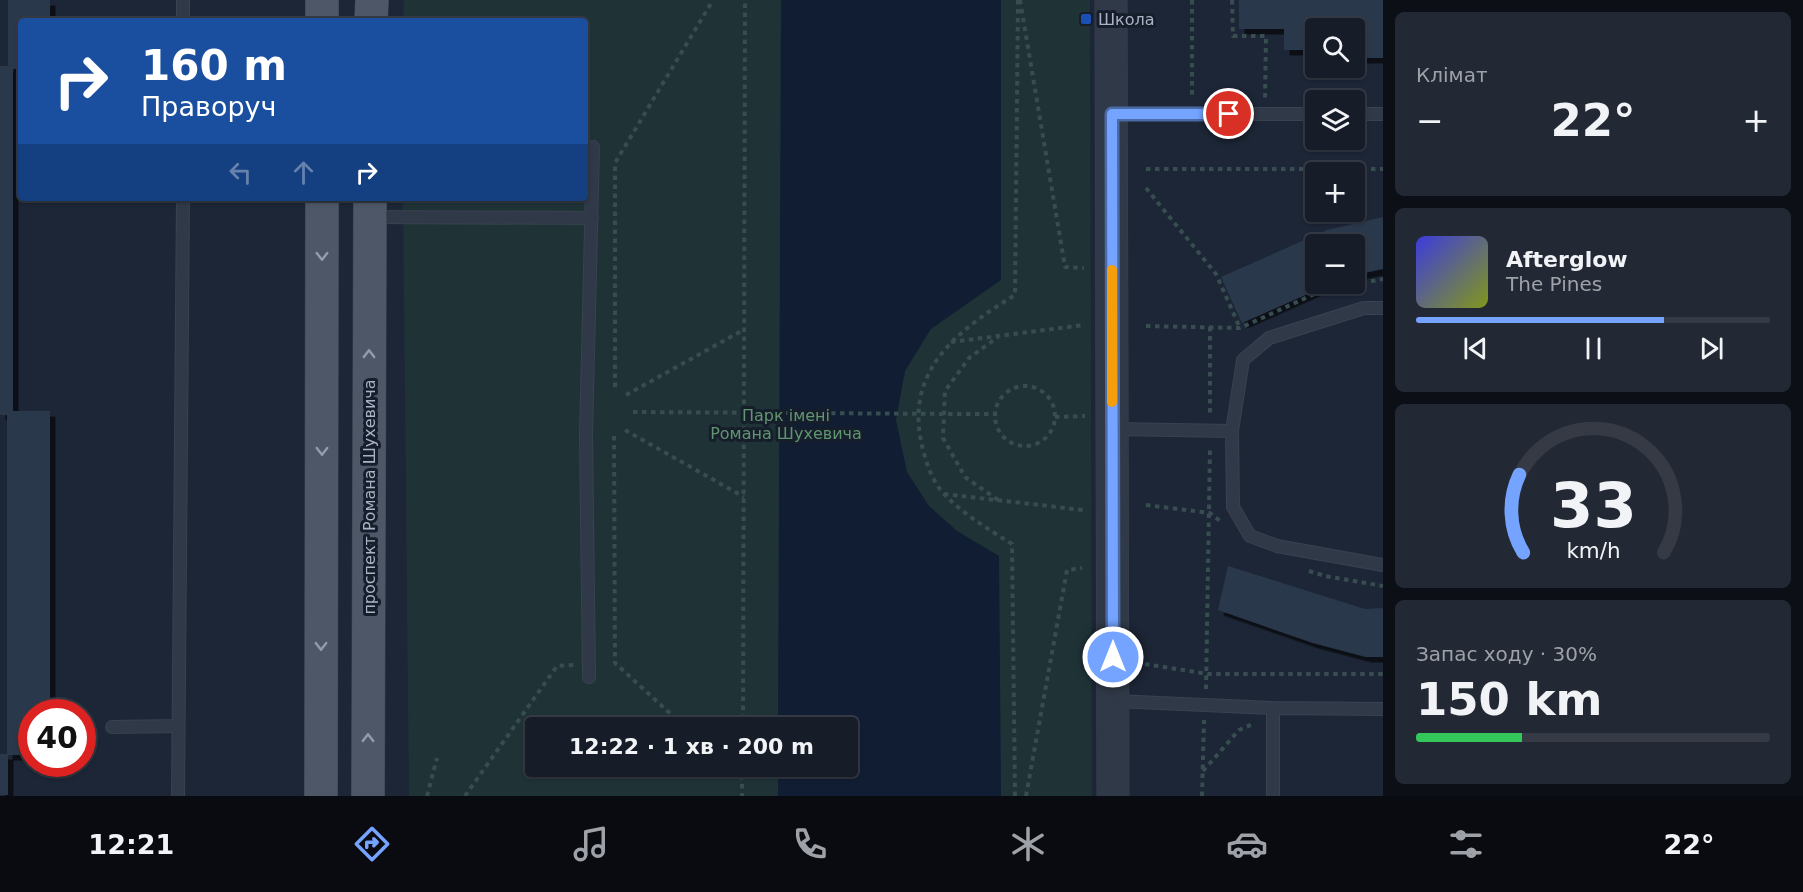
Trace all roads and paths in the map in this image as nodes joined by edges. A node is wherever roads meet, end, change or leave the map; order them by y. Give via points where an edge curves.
1 (183, 0) edge
2 (322, 0) edge
3 (372, 0) edge
4 (713, 0) edge
5 (745, 0) edge
6 (1019, 0) edge
7 (1111, 0) edge
8 (1192, 0) edge
9 (1232, 0) edge
10 (183, 18) edge
11 (322, 18) edge
12 (371, 18) edge
13 (1112, 114) junction
14 (1192, 114) junction
15 (1265, 114) junction
16 (1305, 114) edge
17 (1365, 114) edge
18 (1383, 114) edge
19 (593, 147) dead end
20 (1146, 169) dead end
21 (1383, 169) edge
22 (1146, 188) dead end
23 (183, 201) edge
24 (322, 201) edge
25 (370, 208) edge
26 (592, 218) junction
27 (1084, 268) dead end
28 (1383, 279) edge
29 (1383, 308) edge
30 (1084, 325) dead end
31 (1146, 326) dead end
32 (1210, 327) junction
33 (1240, 328) junction
34 (745, 329) junction
35 (998, 337) junction
36 (951, 342) junction
37 (615, 387) dead end
38 (626, 394) dead end
39 (633, 412) dead end
40 (994, 414) junction
41 (1055, 417) junction
42 (1099, 423) junction
43 (625, 430) dead end
44 (1210, 431) junction
45 (1232, 432) junction
46 (614, 436) dead end
47 (944, 494) junction
48 (744, 496) junction
49 (998, 501) junction
50 (1083, 510) dead end
51 (1383, 565) edge
52 (1082, 568) dead end
53 (615, 663) junction
54 (1145, 664) dead end
55 (589, 671) junction
56 (1208, 675) junction
57 (1383, 675) edge
58 (1113, 701) junction
59 (1204, 705) junction
60 (1383, 709) edge
61 (1273, 712) junction
62 (674, 717) edge
63 (743, 717) edge
64 (178, 726) junction
65 (112, 727) dead end
66 (437, 758) dead end
67 (1203, 771) junction
68 (739, 777) edge
69 (742, 780) joint
70 (178, 796) edge
71 (321, 796) edge
72 (368, 796) edge
73 (427, 796) edge
74 (465, 796) edge
75 (742, 796) edge
76 (1015, 796) edge
77 (1026, 796) edge
78 (1113, 796) edge
79 (1202, 796) edge
80 (1273, 796) edge

1 - 10 lane
2 - 11 main road
3 - 12 main road
4 - 37 path via 615,163
5 - 34 path
6 - 27 path via 1065,267
6 - 36 path via 1015,295 976,319
7 - 13 street
8 - 14 path
9 - 15 path via 1233,36 1266,36
13 - 14 lane
13 - 42 street
14 - 15 lane
15 - 16 lane
17 - 18 lane
19 - 26 lane
20 - 21 path
22 - 33 path via 1216,274
23 - 64 lane
24 -> 71 main road
25 - 26 lane
72 -> 25 main road, проспект Романа Шухевича
26 - 55 lane via 586,435
28 - 33 path via 1321,291
29 - 45 lane via 1364,308 1269,338 1243,360
30 - 35 path
31 - 32 path
32 - 33 path
32 - 44 path
34 - 38 path
34 - 48 path
35 - 36 path
35 - 49 path via 969,358 945,391 943,438 965,477
36 - 47 path via 932,367 919,402 925,461
39 - 40 path, bridge
40 - 41 path via 1010,389 1031,386 1048,397
40 - 41 path via 999,433 1024,447 1042,441
41 - 42 path
42 - 44 lane
42 - 58 street
43 - 48 path
44 - 45 lane
44 - 56 path
45 - 51 lane via 1233,507 1250,536 1277,546
46 - 53 path
47 - 49 path
47 - 76 path via 1012,544
48 - 63 path
49 - 50 path
52 - 77 path via 1066,570
53 - 55 path
53 - 62 path
54 - 56 path
55 - 74 path via 557,666
56 - 57 path
56 - 59 path
58 - 59 lane
58 - 78 street
59 - 61 lane
59 - 67 path
60 - 61 lane
61 - 67 path via 1239,730
61 - 80 lane
64 - 65 lane
64 - 70 lane
66 - 73 path
67 - 79 path
68 - 69 path
69 - 75 path

